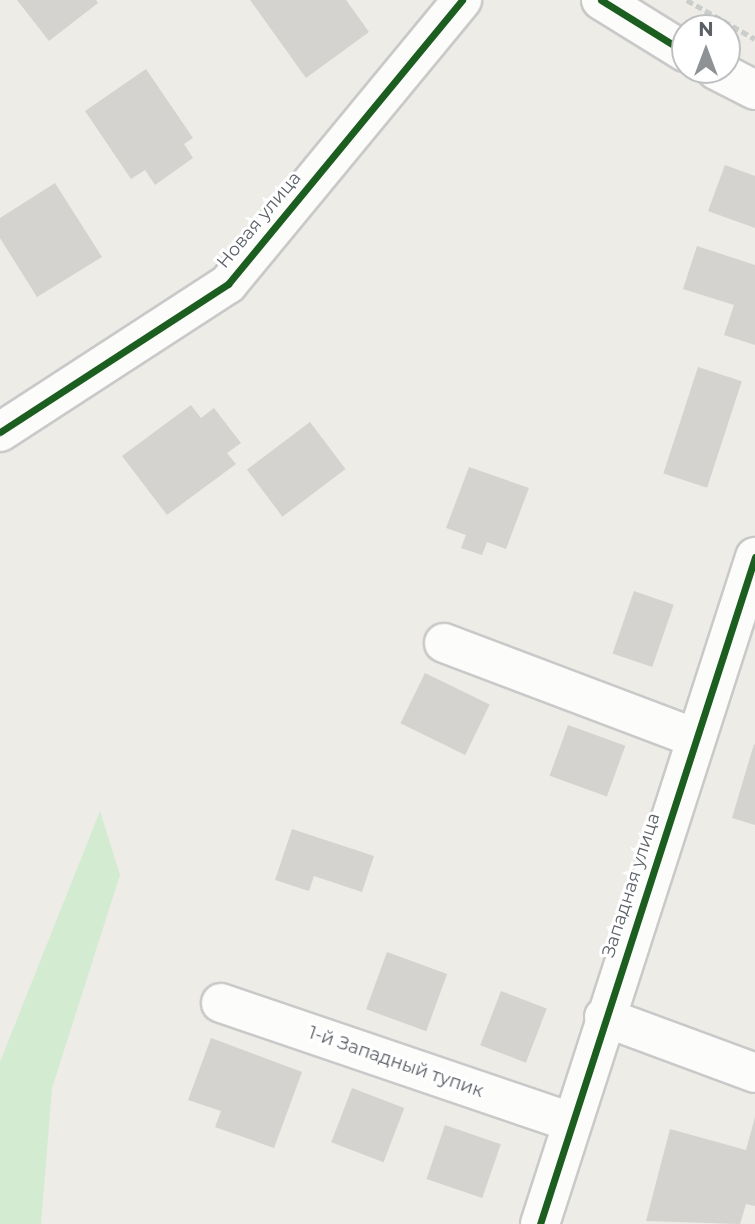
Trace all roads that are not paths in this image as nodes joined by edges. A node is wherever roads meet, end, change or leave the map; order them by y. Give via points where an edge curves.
1 (462, 0) edge
2 (601, 0) edge
3 (671, 43) edge
4 (0, 432) edge
5 (755, 556) edge
6 (444, 643) dead end
7 (695, 738) junction
8 (221, 1003) dead end
9 (604, 1017) junction
10 (755, 1073) edge
11 (570, 1122) junction
12 (540, 1224) edge

1 - 4 street, Новая улица via 228,284
2 - 3 street
5 - 7 street, Западная улица
6 - 7 street
7 - 9 street, Западная улица
8 - 11 street, 1-й Западный тупик
9 - 10 street
9 - 11 street, Западная улица
11 - 12 street, Западная улица

